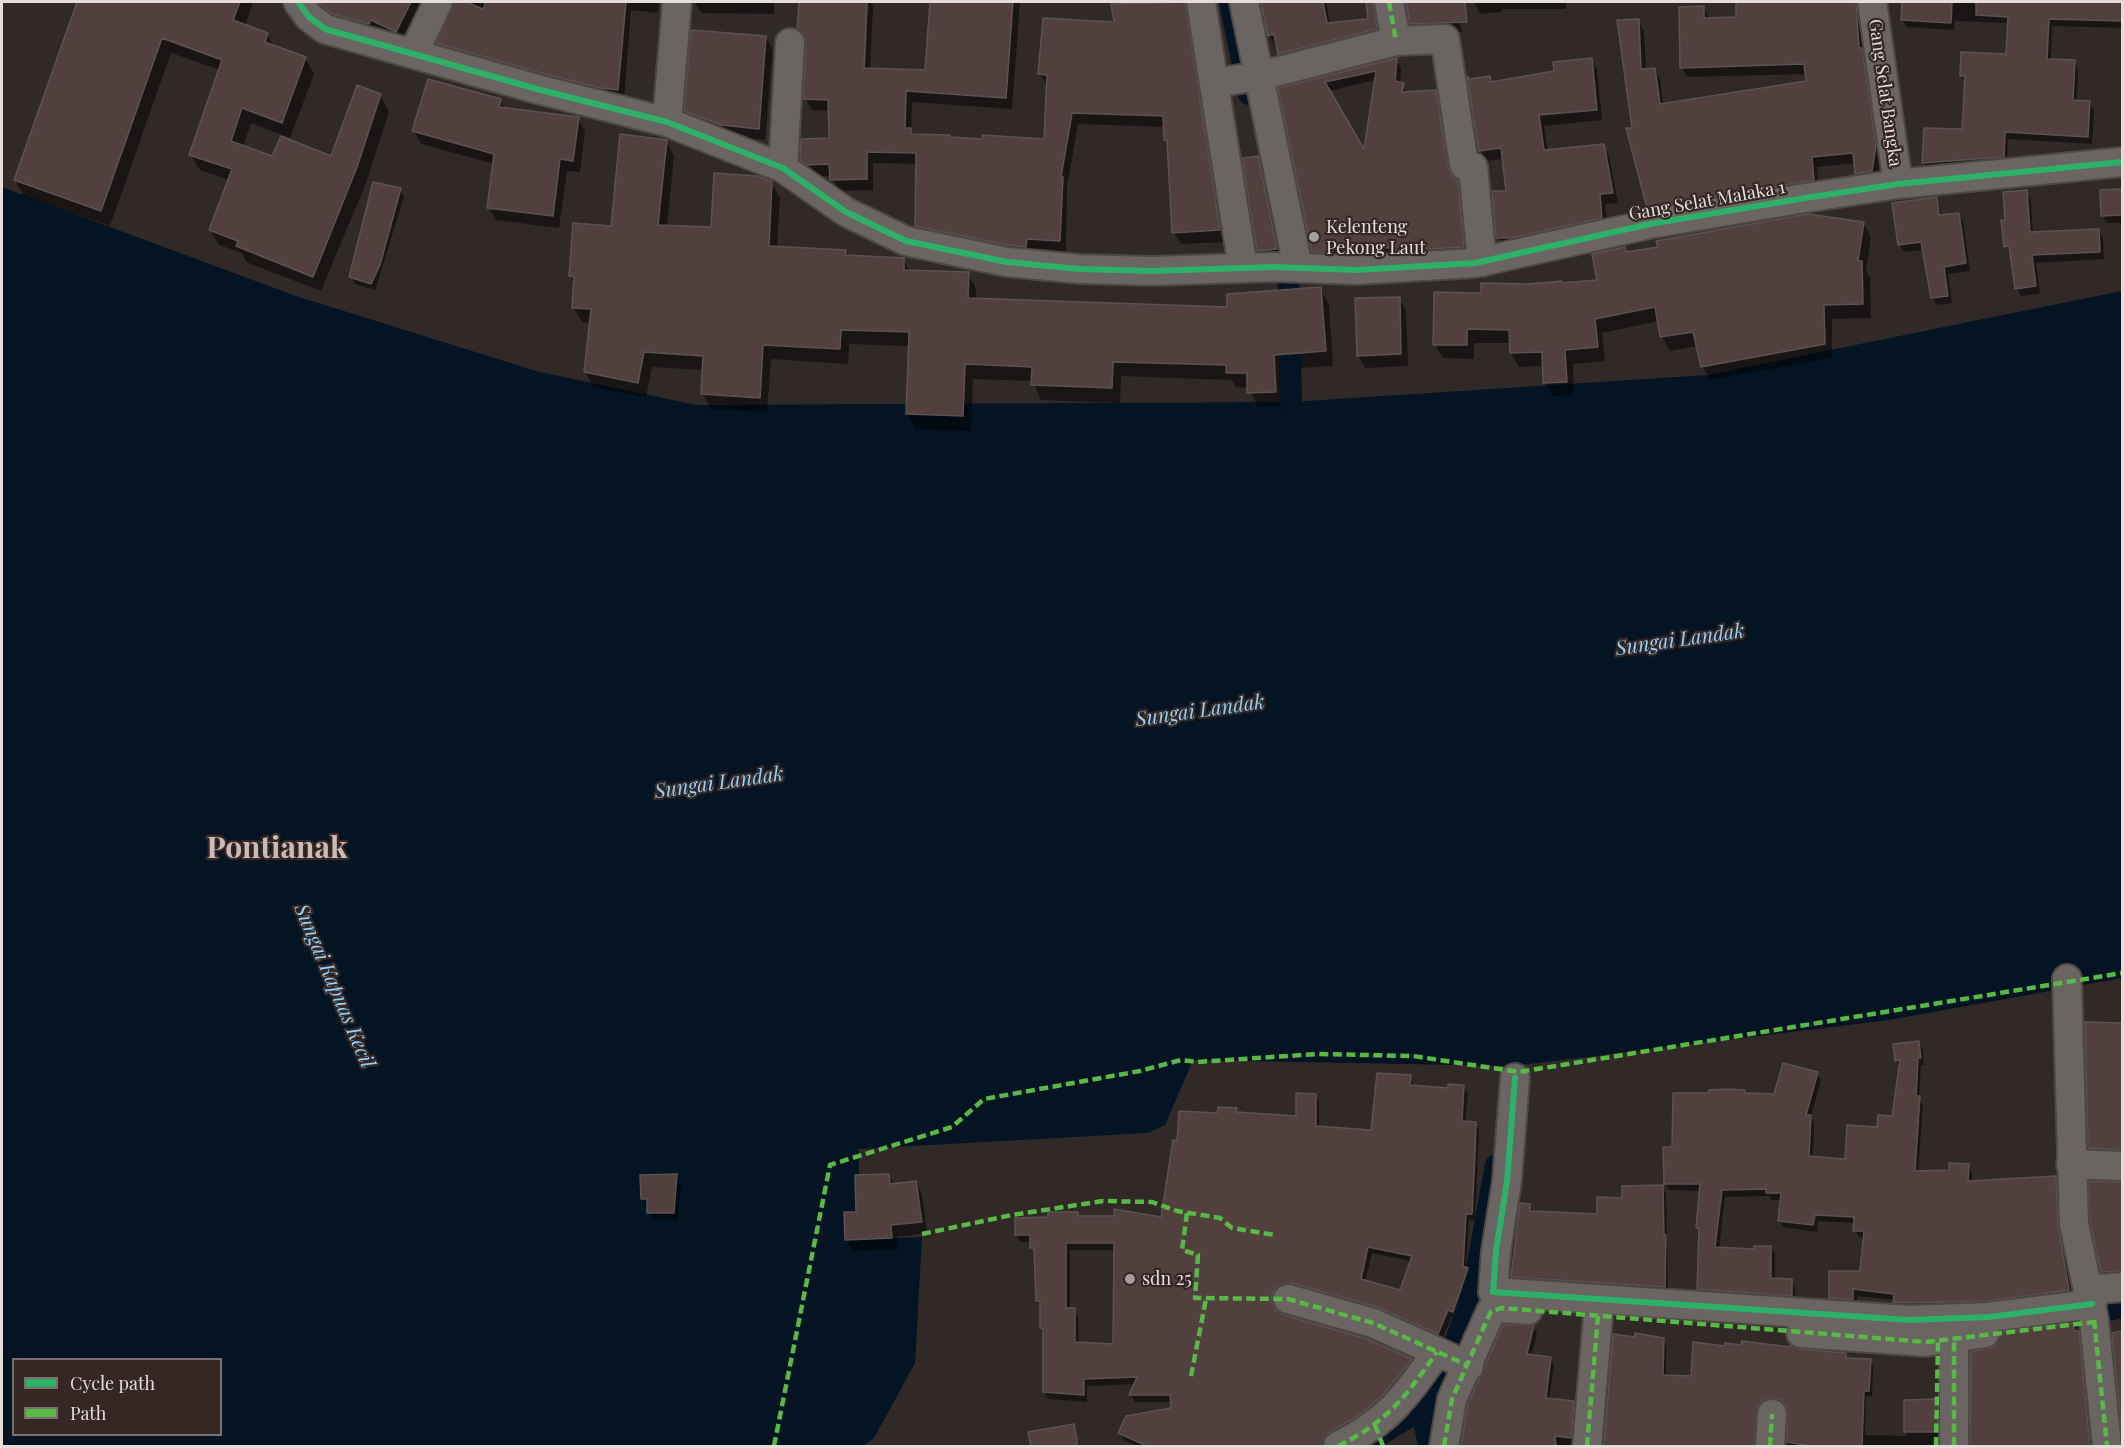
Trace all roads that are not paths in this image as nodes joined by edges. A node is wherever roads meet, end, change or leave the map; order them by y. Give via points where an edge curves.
1 (298, 2) edge
2 (438, 2) edge
3 (677, 2) edge
4 (1201, 2) edge
5 (1244, 2) edge
6 (1389, 2) edge
7 (1872, 2) edge
8 (1396, 41) junction
9 (790, 43) dead end
10 (413, 54) junction
11 (1260, 76) junction
12 (1214, 83) junction
13 (667, 122) junction
14 (2122, 162) edge
15 (783, 168) junction
16 (1898, 184) junction
17 (1482, 262) junction
18 (1286, 267) junction
19 (1243, 268) junction
20 (2067, 979) dead end
21 (1515, 1078) dead end
22 (2072, 1164) junction
23 (2122, 1166) edge
24 (2122, 1287) edge
25 (1288, 1299) dead end
26 (1492, 1302) junction
27 (2092, 1308) junction
28 (1681, 1315) junction
29 (1598, 1316) junction
30 (2040, 1320) junction
31 (1809, 1324) junction
32 (1948, 1340) junction
33 (1437, 1352) junction
34 (1469, 1366) junction
35 (1772, 1414) dead end
36 (1379, 1436) edge
37 (1338, 1446) edge
38 (1444, 1446) edge
39 (1587, 1446) edge
40 (1770, 1446) edge
41 (1936, 1446) edge
42 (1954, 1446) edge
43 (2107, 1446) edge

1 - 10 street, Gang Selat Malaka 1 via 325,29
2 - 10 street
3 - 13 street
4 - 12 street
5 - 11 street
6 - 8 street
7 - 16 street, Gang Selat Bangka
8 - 11 street
8 - 17 street via 1445,39 1464,165 1473,166
9 - 15 street
10 - 13 street, Gang Selat Malaka 1
11 - 12 street
11 - 18 street
12 - 19 street
13 - 15 street, Gang Selat Malaka 1
14 - 16 street, Gang Selat Malaka 1
15 - 19 street, Gang Selat Malaka 1 via 846,212 906,241 937,249 1007,262 1079,269
16 - 17 street, Gang Selat Malaka 1 via 1650,224
17 - 18 street, Gang Selat Malaka 1 via 1416,269
18 - 19 street, Gang Selat Malaka 1
20 - 22 street
21 - 26 street via 1508,1181
22 - 23 street
22 - 27 street via 2074,1224
24 - 27 street
25 - 33 street via 1373,1323
26 - 28 street
26 - 29 street via 1502,1308
26 - 34 street
27 - 30 street
27 - 43 street
28 - 29 street
28 - 31 street
29 - 39 street
30 - 31 street
30 - 32 street
31 - 32 street
32 - 41 street
32 - 42 street
33 - 34 street
33 - 36 street
34 - 38 street via 1452,1399
35 - 40 street
36 - 37 street

